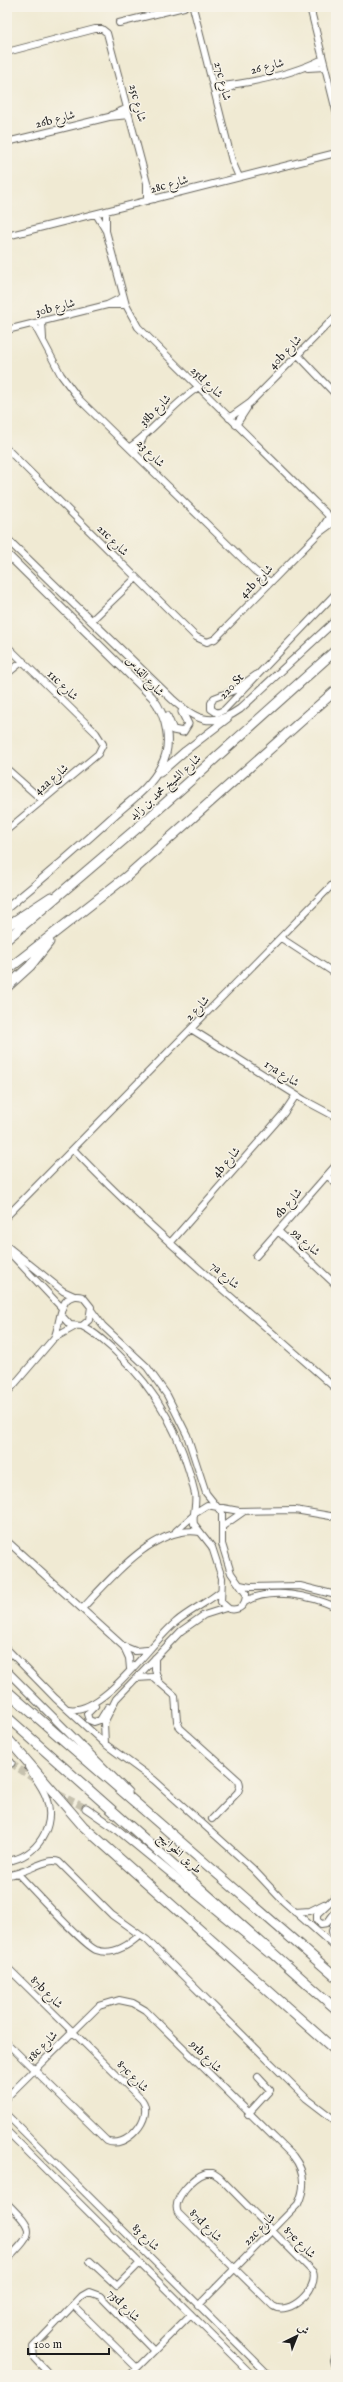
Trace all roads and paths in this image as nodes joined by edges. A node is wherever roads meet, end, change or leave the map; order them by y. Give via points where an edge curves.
1 (184, 7) edge
2 (193, 7) edge
3 (310, 7) edge
4 (119, 23) dead end
5 (7, 52) edge
6 (323, 59) junction
7 (304, 68) junction
8 (325, 68) junction
9 (214, 91) junction
10 (128, 108) junction
11 (336, 111) edge
12 (129, 115) junction
13 (109, 117) junction
14 (7, 142) edge
15 (336, 153) edge
16 (236, 178) junction
17 (146, 183) junction
18 (155, 199) junction
19 (147, 201) junction
20 (106, 212) junction
21 (96, 214) junction
22 (106, 230) junction
23 (7, 236) edge
24 (122, 297) junction
25 (107, 305) junction
26 (126, 305) junction
27 (336, 316) edge
28 (42, 322) junction
29 (34, 324) junction
30 (7, 330) edge
31 (43, 342) junction
32 (297, 357) junction
33 (192, 383) junction
34 (198, 388) junction
35 (336, 395) edge
36 (183, 398) junction
37 (250, 403) junction
38 (229, 418) junction
39 (236, 425) junction
40 (143, 438) junction
41 (130, 447) junction
42 (7, 450) edge
43 (135, 453) junction
44 (333, 521) edge
45 (7, 539) edge
46 (7, 554) edge
47 (136, 578) junction
48 (268, 585) junction
49 (336, 592) edge
50 (336, 620) edge
51 (91, 621) junction
52 (207, 642) joint
53 (7, 646) edge
54 (336, 650) edge
55 (21, 659) junction
56 (9, 672) edge
57 (256, 675) junction
58 (134, 678) junction
59 (336, 690) edge
60 (172, 700) junction
61 (231, 715) junction
62 (103, 741) joint
63 (7, 769) edge
64 (151, 781) junction
65 (40, 802) junction
66 (7, 830) edge
67 (336, 881) edge
68 (68, 888) junction
69 (7, 908) edge
70 (7, 926) edge
71 (54, 934) junction
72 (282, 936) junction
73 (7, 939) edge
74 (7, 970) edge
75 (336, 974) edge
76 (7, 987) edge
77 (193, 1027) junction
78 (296, 1095) junction
79 (336, 1117) edge
80 (71, 1151) junction
81 (336, 1165) edge
82 (327, 1175) junction
83 (336, 1184) edge
84 (7, 1216) edge
85 (278, 1231) junction
86 (171, 1242) junction
87 (7, 1246) edge
88 (7, 1251) edge
89 (256, 1256) dead end
90 (336, 1284) edge
91 (74, 1296) junction
92 (61, 1307) junction
93 (92, 1311) junction
94 (61, 1315) junction
95 (82, 1326) junction
96 (74, 1327) junction
97 (54, 1338) junction
98 (336, 1389) edge
99 (7, 1393) edge
100 (216, 1506) junction
101 (245, 1511) junction
102 (195, 1514) junction
103 (336, 1517) edge
104 (222, 1526) junction
105 (200, 1532) junction
106 (173, 1534) junction
107 (7, 1541) edge
108 (240, 1585) junction
109 (221, 1591) junction
110 (336, 1595) edge
111 (245, 1602) junction
112 (336, 1607) edge
113 (226, 1608) junction
114 (82, 1609) junction
115 (123, 1646) junction
116 (7, 1648) edge
117 (147, 1650) junction
118 (155, 1658) junction
119 (130, 1669) junction
120 (7, 1671) edge
121 (7, 1674) edge
122 (137, 1678) junction
123 (158, 1679) junction
124 (20, 1685) junction
125 (7, 1691) edge
126 (109, 1692) junction
127 (116, 1699) junction
128 (67, 1709) junction
129 (7, 1717) edge
130 (7, 1738) edge
131 (105, 1744) junction
132 (22, 1755) junction
133 (142, 1807) junction
134 (86, 1808) tunnel mouth
135 (212, 1819) dead end
136 (7, 1861) edge
137 (18, 1874) junction
138 (7, 1875) edge
139 (336, 1896) edge
140 (336, 1911) edge
141 (296, 1912) junction
142 (336, 1917) edge
143 (140, 1935) junction
144 (299, 1944) junction
145 (336, 1948) edge
146 (283, 1962) junction
147 (7, 1967) edge
148 (336, 1973) edge
149 (336, 1977) edge
150 (336, 2009) edge
151 (93, 2010) joint
152 (72, 2032) junction
153 (7, 2043) edge
154 (336, 2051) edge
155 (34, 2070) junction
156 (258, 2077) dead end
157 (7, 2097) edge
158 (248, 2114) junction
159 (7, 2115) edge
160 (336, 2121) edge
161 (7, 2131) edge
162 (293, 2156) joint
163 (7, 2203) edge
164 (273, 2231) junction
165 (7, 2260) edge
166 (90, 2261) dead end
167 (140, 2263) junction
168 (235, 2269) junction
169 (73, 2305) junction
170 (198, 2306) junction
171 (191, 2314) junction
172 (154, 2351) junction
173 (336, 2354) edge
174 (137, 2368) junction
175 (336, 2368) edge
176 (50, 2375) edge
177 (130, 2375) edge
178 (252, 2375) edge
179 (269, 2375) edge

1 - 4 street
2 - 9 street, 27c شارع
3 - 6 street
5 - 10 street, 25c شارع via 95,29 105,31 109,36
6 - 7 street, شارع 26
6 - 8 street
7 - 8 street, شارع 26
7 - 9 street, شارع 26
8 - 11 street
9 - 16 street, 27c شارع
10 - 12 street, 25c شارع
10 - 13 street, 26b شارع
12 - 13 street, 26b شارع
12 - 17 street, 25c شارع
13 - 14 street, 26b شارع
15 - 16 street, 28c شارع
16 - 18 street, 28c شارع
17 - 18 street, 25c شارع
17 - 19 street, 25c شارع
18 - 19 street, 28c شارع
19 - 20 street, 28c شارع
20 - 21 street, 28c شارع
20 - 22 street, 25d شارع
21 - 22 street, 25d شارع
21 - 23 street, 28c شارع
22 - 24 street, 25d شارع
24 - 25 street, 30b شارع
24 - 26 street, 25d شارع
25 - 26 street, 30b شارع
25 - 28 street, 30b شارع
26 - 33 street, 25d شارع via 144,334
27 - 32 street, 40b شارع
28 - 29 street, 30b شارع
28 - 31 street, شارع 23
29 - 30 street, 30b شارع
29 - 31 street, شارع 23
31 - 41 street, شارع 23 via 74,393
32 - 35 street
32 - 37 street, 40b شارع
33 - 34 street, 25d شارع
33 - 36 street, 38b شارع
34 - 36 street, 38b شارع
34 - 38 street, 25d شارع
36 - 40 street, 38b شارع
37 - 38 street, 40b شارع
37 - 39 street, 40b شارع
38 - 39 street, 25d شارع
39 - 44 street, 25d شارع
40 - 41 street, 38b شارع
40 - 43 street, 38b شارع
41 - 43 street, شارع 23
42 - 47 street, 21c شارع
43 - 48 street, شارع 23
44 - 48 street, 42b شارع
45 - 51 main road, شارع القدس
46 - 58 main road, شارع القدس
47 - 51 street
47 - 52 street, 21c شارع via 196,637
48 - 52 street, 42b شارع via 215,639
49 - 57 street, 220 St
50 - 61 main road, شارع القدس
51 - 60 main road, شارع القدس
53 - 55 street, 11c شارع
54 - 68 highway, شارع الشيخ محمد بن زايد
55 - 56 street
55 - 62 street, 11c شارع
57 - 57 street, 220 St via 235,690 214,698 211,709 217,713 224,710
58 - 60 main road via 159,701 173,730 183,732 188,727 188,721
58 - 64 main road, شارع القدس via 157,704 165,724 167,741 164,760
59 - 71 highway via 126,877
60 - 61 main road, شارع القدس via 190,714 202,719 216,720
61 - 64 main road
62 - 65 street, 42a شارع via 103,748 98,754
63 - 65 street
64 - 69 main road, شارع القدس via 89,839
65 - 66 street, 42a شارع
67 - 72 street, شارع 2
68 - 70 highway
68 - 73 highway, شارع الشيخ محمد بن زايد
71 - 74 highway
71 - 76 highway via 37,958
72 - 75 street
72 - 77 street, شارع 2
77 - 78 street, 17a شارع
77 - 80 street, شارع 2
78 - 79 street, 17a شارع
78 - 86 street, 4b شارع via 284,1113
80 - 84 street, شارع 2
80 - 86 street, 7a شارع
81 - 82 street, 6b شارع
82 - 83 street
82 - 85 street, 6b شارع
85 - 89 street, 6b شارع
85 - 90 street, 9a شارع
86 - 98 street, 7a شارع
87 - 91 street via 63,1291
88 - 92 street
91 - 92 street via 66,1300
91 - 93 street via 86,1299
92 - 94 street
93 - 95 street via 90,1320
93 - 100 street via 103,1326 147,1367 161,1385 187,1435 206,1493
94 - 96 street via 66,1323
94 - 97 street
95 - 96 street
95 - 102 street via 131,1366 158,1400 172,1426 185,1461 195,1496
96 - 97 street
97 - 99 street
100 - 101 street
100 - 102 street via 202,1506
100 - 104 street via 223,1517
101 - 103 street via 295,1510
101 - 104 street via 230,1518
102 - 105 street via 194,1524
102 - 106 street
104 - 108 street via 222,1544 231,1573
105 - 106 street
105 - 109 street via 212,1547 222,1578
106 - 114 street via 127,1563
107 - 114 street
108 - 110 street via 300,1586
108 - 111 street via 246,1594
109 - 113 street via 220,1598
109 - 117 street via 182,1617
111 - 112 street via 262,1596 289,1595
111 - 113 street via 236,1609
113 - 118 street via 212,1611 188,1625
114 - 115 street
115 - 117 street via 135,1651
115 - 119 street via 129,1658
116 - 128 street
117 - 119 street
118 - 122 street
118 - 123 street
119 - 126 street
120 - 124 main road
121 - 124 main road
122 - 123 street via 149,1676
122 - 127 street
123 - 135 street via 175,1696 180,1728 240,1783 238,1792
124 - 133 main road
125 - 133 highway, طريق الخوانيج
126 - 127 street via 88,1711 89,1720 100,1720
126 - 128 street via 85,1708
127 - 131 street via 104,1723
128 - 131 street
129 - 146 highway, طريق الخوانيج
130 - 132 highway
131 - 141 street via 154,1780 259,1874
132 - 136 street via 46,1797 49,1819 43,1836 33,1849 24,1856
132 - 154 highway via 66,1808 96,1839
133 - 144 highway, طريق الخوانيج
134 - 146 main road via 118,1830 249,1939
137 - 138 street
137 - 143 street via 46,1861 59,1862 112,1915
137 - 143 street via 95,1950 114,1951
139 - 140 street via 317,1914 317,1920 321,1924 327,1923
139 - 141 street via 314,1910
141 - 145 street
142 - 145 street via 332,1931
143 - 160 street via 306,2098
144 - 148 highway
144 - 149 highway, طريق الخوانيج
146 - 150 highway, طريق الخوانيج
147 - 152 street, 87b شارع
151 - 152 street, 18c شارع
151 - 158 street, 91b شارع via 112,2001 126,2001 139,2006
152 - 155 street, 18c شارع
152 - 155 street, 87c شارع via 145,2104 147,2113 140,2125 121,2142 107,2141
153 - 155 street
155 - 157 street, 18c شارع
156 - 158 street via 270,2090
158 - 162 street, 91b شارع
159 - 170 street, شارع 83
161 - 167 street, شارع 83
162 - 164 street, 22c شارع via 303,2176 303,2190 294,2210
163 - 165 street via 26,2223 29,2232 25,2242
164 - 168 street, 22c شارع
164 - 168 street, 87e شارع via 313,2272 314,2283 301,2298 288,2308 276,2308
164 - 168 street, 87d شارع via 217,2175 206,2173 200,2176 178,2199 177,2210
166 - 167 street via 117,2286
167 - 171 street, شارع 83
168 - 170 street, 22c شارع
169 - 172 street, 73d شارع via 85,2293 97,2293
169 - 174 street
169 - 176 street, 73d شارع via 33,2347 34,2358
170 - 179 street, شارع 83
171 - 172 street
171 - 178 street, شارع 83
172 - 174 street
173 - 175 street
174 - 177 street

